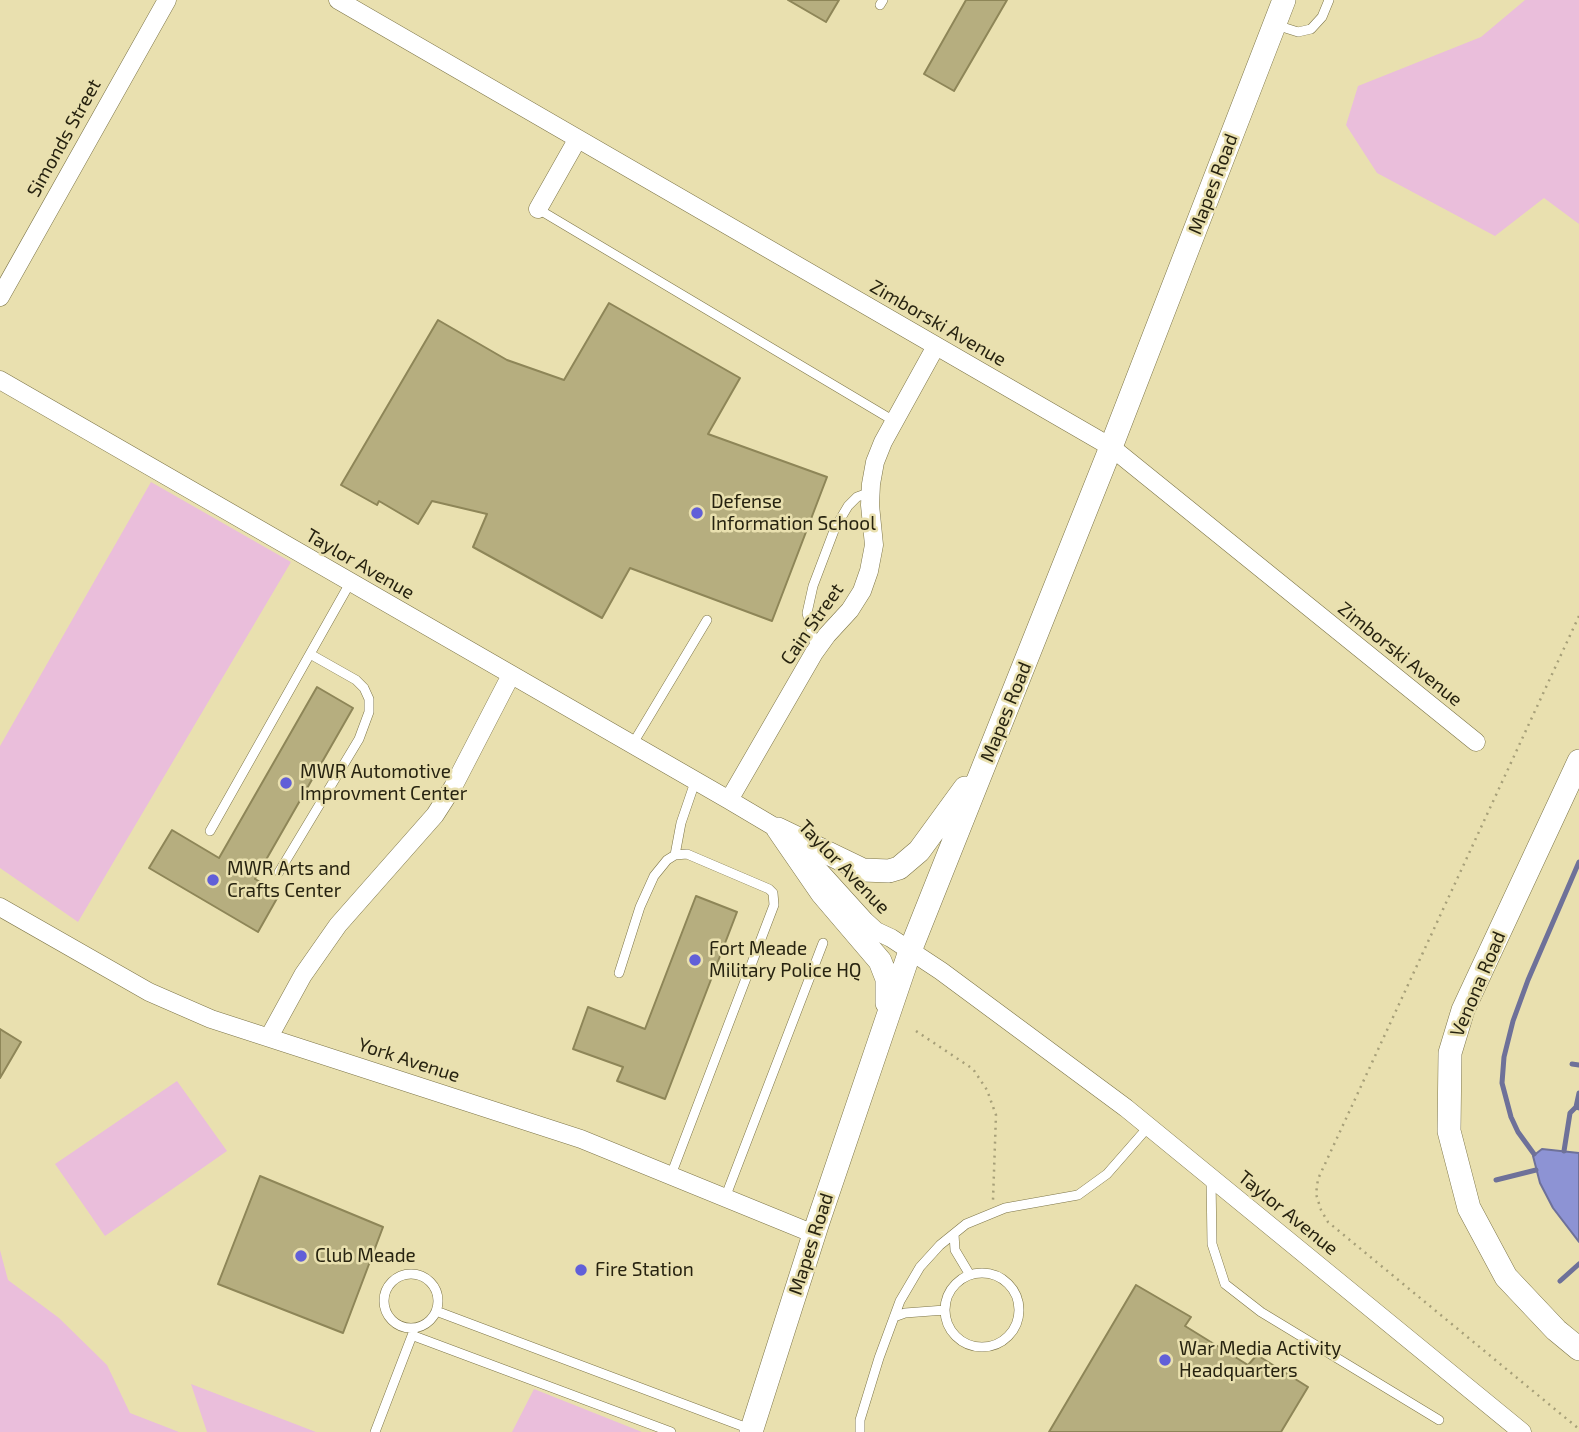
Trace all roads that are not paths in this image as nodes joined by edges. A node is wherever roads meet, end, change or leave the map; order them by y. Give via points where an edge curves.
1 (167, 0) edge
2 (338, 0) edge
3 (1284, 0) edge
4 (1329, 0) edge
5 (1275, 24) junction
6 (578, 140) junction
7 (538, 209) joint
8 (0, 297) edge
9 (936, 346) junction
10 (0, 380) edge
11 (894, 421) junction
12 (1111, 447) junction
13 (871, 492) junction
14 (350, 583) junction
15 (707, 620) dead end
16 (816, 651) junction
17 (310, 654) junction
18 (511, 675) junction
19 (1476, 742) dead end
20 (632, 745) junction
21 (992, 747) junction
22 (1578, 765) edge
23 (695, 782) junction
24 (729, 800) junction
25 (778, 829) junction
26 (210, 831) dead end
27 (675, 855) junction
28 (279, 872) dead end
29 (0, 907) edge
30 (823, 943) dead end
31 (910, 951) junction
32 (619, 973) dead end
33 (887, 1019) junction
34 (269, 1037) junction
35 (1149, 1126) junction
36 (671, 1175) junction
37 (1211, 1177) junction
38 (725, 1198) junction
39 (814, 1234) junction
40 (954, 1234) junction
41 (970, 1275) junction
42 (946, 1310) junction
43 (436, 1311) junction
44 (894, 1317) junction
45 (413, 1332) junction
46 (1579, 1349) edge
47 (1439, 1420) dead end
48 (751, 1431) edge
49 (375, 1432) edge
50 (671, 1432) edge
51 (860, 1432) edge
52 (1522, 1432) edge

1 - 8 street, Simonds Street
2 - 6 street, Zimborski Avenue
3 - 5 street, Mapes Road
4 - 5 lane via 1322,18 1311,29 1298,32
5 - 12 street, Mapes Road
6 - 7 street
6 - 9 street, Zimborski Avenue
7 - 11 lane
9 - 11 street, Cain Street
9 - 12 street, Zimborski Avenue
10 - 14 street, Taylor Avenue
11 - 13 street, Cain Street via 875,462
12 - 19 street, Zimborski Avenue
12 - 21 street, Mapes Road
13 - 16 street, Cain Street via 874,544 869,571 850,610
13 - 16 lane via 848,506 813,586 807,612
14 - 17 lane
14 - 18 street, Taylor Avenue
15 - 20 lane
16 - 24 street, Cain Street
17 - 26 lane
17 - 28 lane via 356,680 369,699 369,712 359,739
18 - 20 street, Taylor Avenue
18 - 34 street via 435,815 338,925 303,975
20 - 23 street, Taylor Avenue
21 - 25 street via 930,839 899,867 863,870
21 - 31 street, Mapes Road
22 - 46 street, Venona Road via 1462,1010 1450,1053 1449,1132 1469,1208 1506,1278
23 - 24 street, Taylor Avenue
23 - 27 lane
24 - 25 street, Taylor Avenue
25 - 31 street, Taylor Avenue via 865,922
25 - 33 street via 822,893 880,961 887,979
27 - 32 lane via 654,876
27 - 36 lane via 687,854 769,888 774,905
29 - 34 street, York Avenue via 149,992 211,1019
30 - 38 lane
31 - 33 street, Mapes Road
31 - 35 street, Taylor Avenue
33 - 39 street, Mapes Road
34 - 36 street, York Avenue via 581,1139
35 - 37 street, Taylor Avenue
35 - 40 lane via 1107,1174 1077,1195 1005,1208
36 - 38 street, York Avenue
37 - 47 lane via 1212,1244 1225,1284 1261,1312
37 - 52 street, Taylor Avenue
38 - 39 street, York Avenue
39 - 48 street, Mapes Road
40 - 41 lane via 955,1250
40 - 44 lane via 919,1267
41 - 42 lane via 950,1291
41 - 42 lane via 982,1273 1006,1281 1018,1303 1015,1326 999,1343 976,1346 955,1335 948,1326
42 - 44 lane
43 - 45 lane via 427,1324
43 - 45 lane via 438,1295 426,1278 405,1274 395,1279 384,1297 384,1307 396,1325
43 - 48 lane
44 - 51 lane
45 - 49 lane
45 - 50 lane

